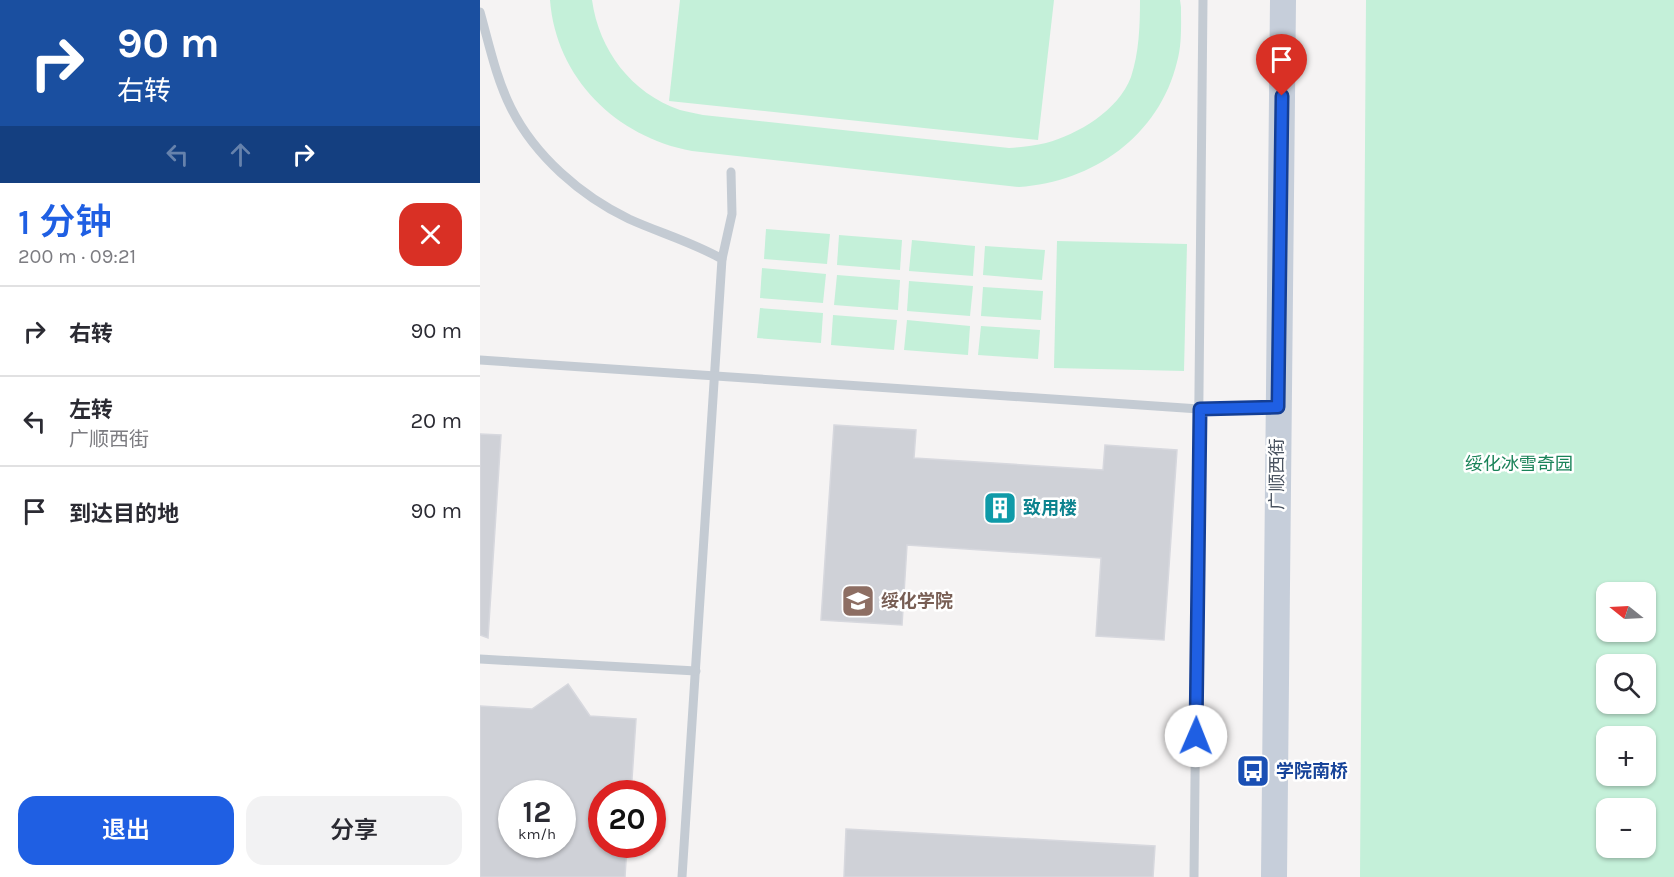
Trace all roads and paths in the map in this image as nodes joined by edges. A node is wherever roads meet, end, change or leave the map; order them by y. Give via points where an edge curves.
1 (1203, 0) edge
2 (1283, 0) edge
3 (480, 12) edge
4 (731, 172) dead end
5 (722, 259) junction
6 (480, 360) edge
7 (714, 375) junction
8 (1278, 407) junction
9 (1200, 409) junction
10 (480, 659) edge
11 (696, 670) junction
12 (682, 877) edge
13 (1194, 877) edge
14 (1274, 877) edge

1 - 9 lane
2 - 8 main road, 广顺西街
3 - 5 lane via 510,107 544,157 598,202
4 - 5 lane via 732,214
5 - 7 lane
6 - 7 lane
7 - 9 lane
7 - 11 lane
8 - 9 lane
8 - 14 main road, 广顺西街
9 - 13 lane
10 - 11 lane
11 - 12 lane

